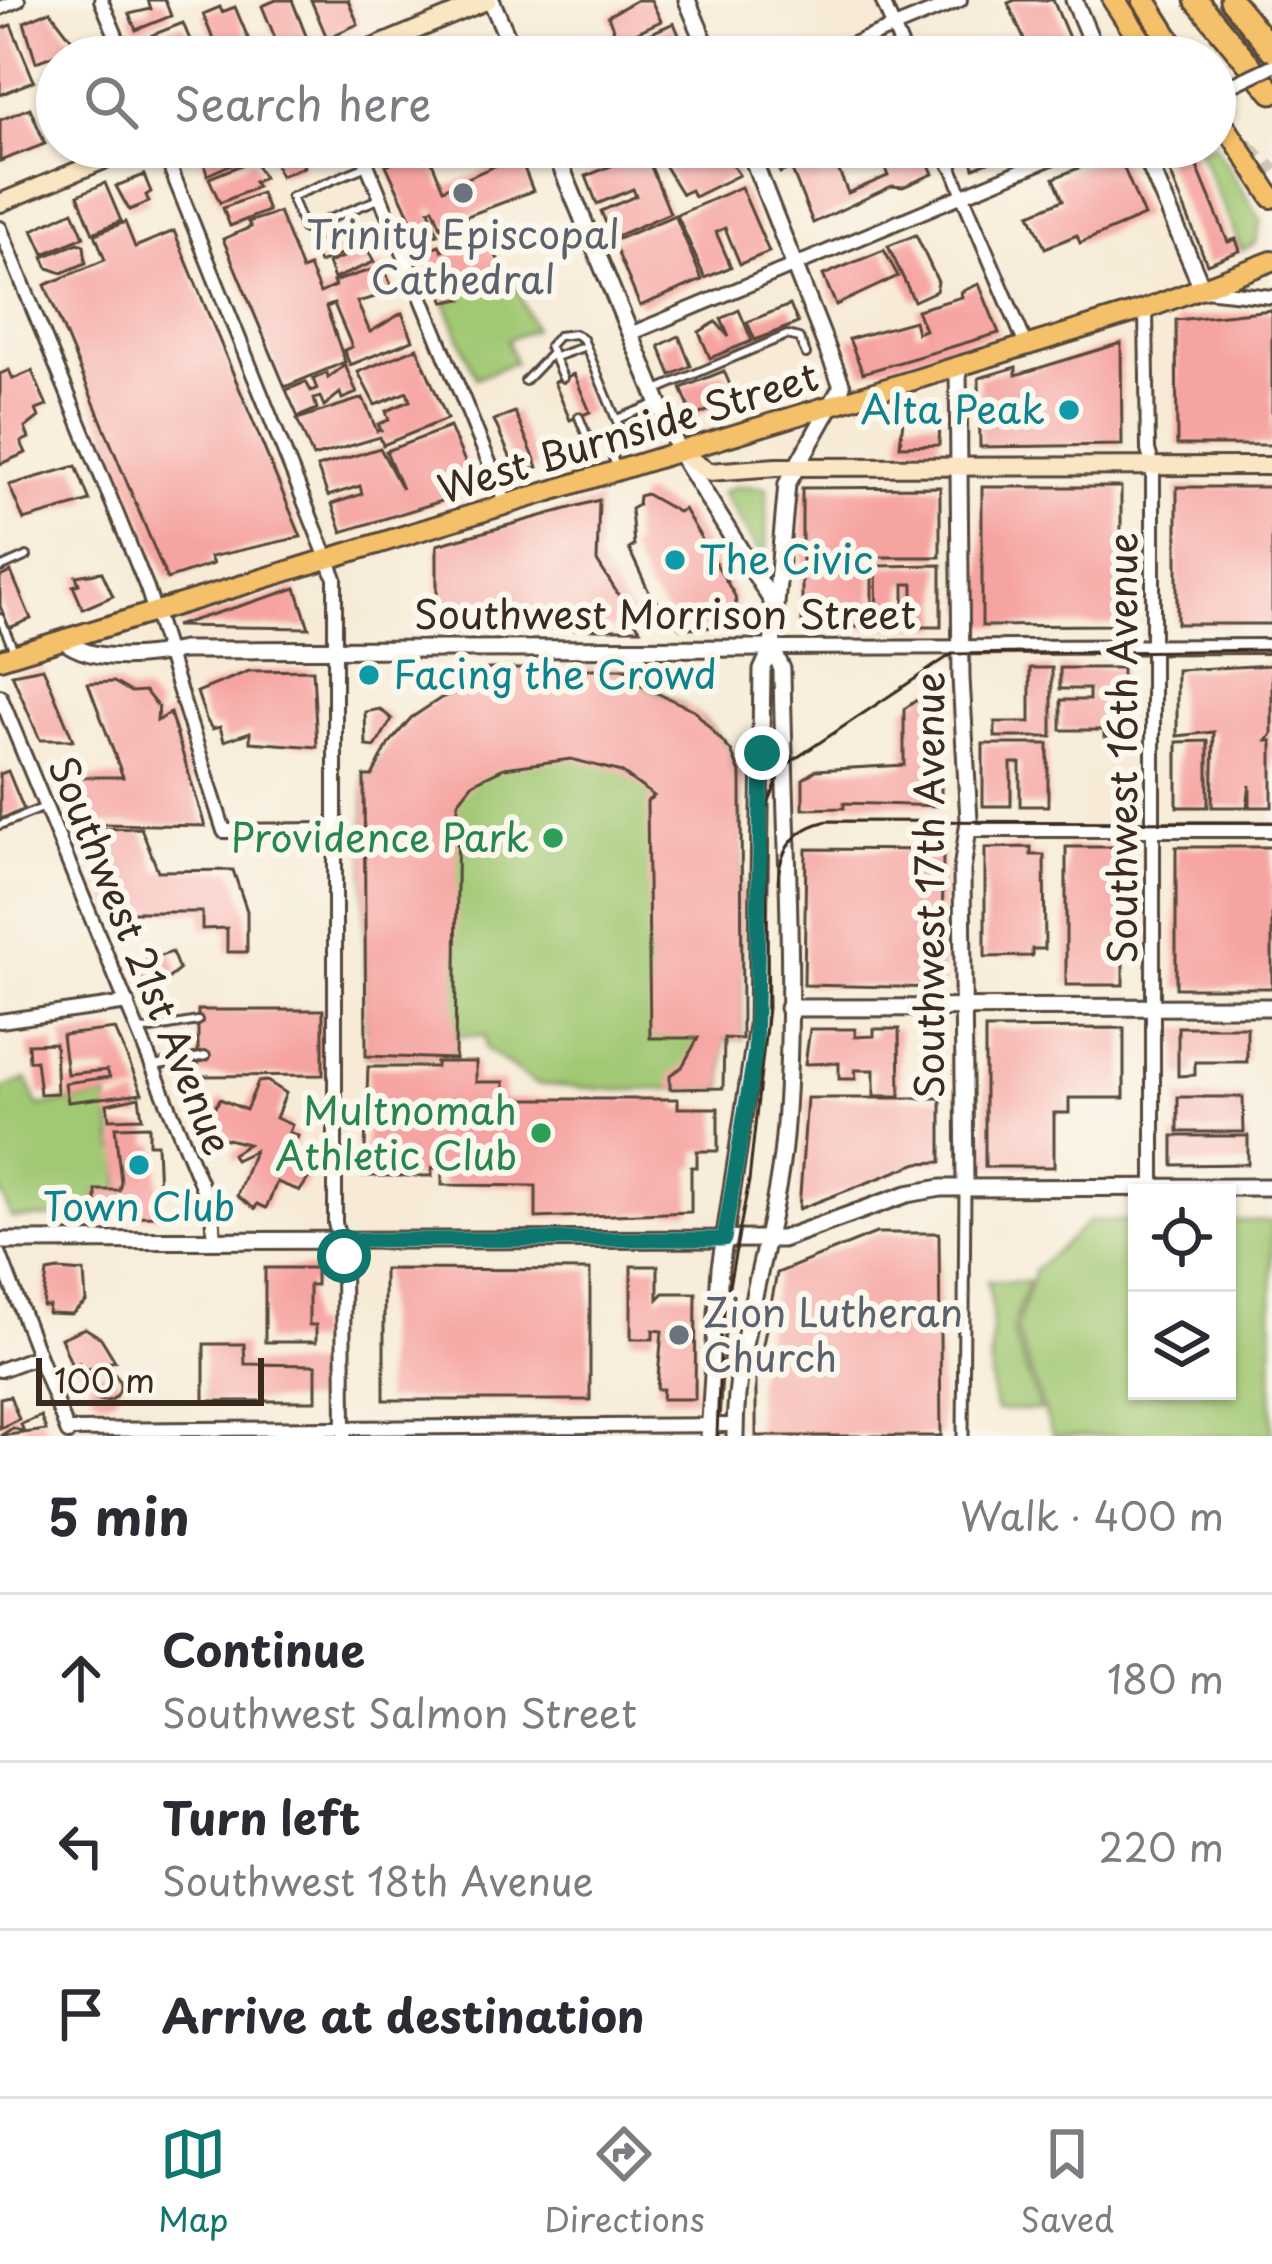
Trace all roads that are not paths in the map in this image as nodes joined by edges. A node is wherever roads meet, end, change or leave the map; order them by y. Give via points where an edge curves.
1 (18, 0) edge
2 (101, 0) edge
3 (490, 0) edge
4 (687, 0) edge
5 (882, 0) edge
6 (960, 0) edge
7 (1074, 0) edge
8 (1114, 0) edge
9 (1144, 0) edge
10 (1196, 0) edge
11 (1231, 0) edge
12 (0, 8) edge
13 (893, 28) junction
14 (116, 36) edge
15 (402, 36) edge
16 (506, 36) edge
17 (702, 36) edge
18 (873, 36) edge
19 (897, 36) edge
20 (1090, 36) edge
21 (1137, 36) edge
22 (1167, 36) edge
23 (1226, 36) edge
24 (1236, 48) edge
25 (1272, 50) edge
26 (1272, 66) edge
27 (1236, 83) edge
28 (1272, 92) edge
29 (1236, 142) edge
30 (84, 168) edge
31 (171, 168) edge
32 (363, 168) edge
33 (369, 168) edge
34 (561, 168) edge
35 (757, 168) edge
36 (952, 168) edge
37 (1026, 168) edge
38 (1151, 168) edge
39 (962, 194) junction
40 (1272, 197) edge
41 (381, 198) junction
42 (0, 203) edge
43 (0, 228) edge
44 (1272, 261) edge
45 (797, 263) junction
46 (1203, 290) junction
47 (1272, 297) edge
48 (1146, 309) junction
49 (630, 334) junction
50 (1025, 345) junction
51 (586, 346) junction
52 (806, 355) dead end
53 (552, 356) junction
54 (958, 366) junction
55 (563, 378) dead end
56 (525, 381) dead end
57 (656, 397) junction
58 (835, 404) junction
59 (578, 417) dead end
60 (616, 419) junction
61 (607, 437) junction
62 (679, 452) junction
63 (963, 466) junction
64 (1153, 466) junction
65 (1272, 466) edge
66 (795, 467) junction
67 (617, 471) junction
68 (506, 504) junction
69 (27, 556) dead end
70 (329, 558) junction
71 (0, 568) edge
72 (772, 602) junction
73 (155, 612) junction
74 (0, 618) edge
75 (63, 640) junction
76 (1152, 646) junction
77 (1272, 646) edge
78 (961, 647) junction
79 (772, 648) junction
80 (336, 650) junction
81 (169, 653) junction
82 (8, 657) edge
83 (0, 696) edge
84 (46, 807) junction
85 (0, 825) edge
86 (336, 830) junction
87 (969, 830) junction
88 (1272, 830) edge
89 (1151, 831) junction
90 (128, 1003) junction
91 (1154, 1007) junction
92 (1272, 1007) edge
93 (788, 1008) junction
94 (964, 1008) junction
95 (198, 1021) dead end
96 (0, 1022) edge
97 (139, 1031) junction
98 (206, 1056) dead end
99 (154, 1066) junction
100 (1153, 1184) edge
101 (1128, 1187) edge
102 (1236, 1187) edge
103 (1272, 1187) edge
104 (965, 1188) junction
105 (724, 1239) junction
106 (766, 1239) junction
107 (339, 1240) junction
108 (0, 1241) edge
109 (214, 1241) junction
110 (0, 1255) edge
111 (38, 1356) junction
112 (0, 1370) edge
113 (530, 1431) edge
114 (709, 1431) edge
115 (735, 1431) edge
116 (344, 1432) edge
117 (68, 1433) edge
118 (962, 1436) edge

1 - 12 street
2 - 14 street
3 - 15 main road
3 - 16 street
4 - 17 street
5 - 13 street
6 - 13 street
7 - 20 street
8 - 21 highway
9 - 22 highway
10 - 23 highway
11 - 25 highway
13 - 18 street
13 - 19 street
24 - 28 highway
26 - 27 street, bridge
29 - 40 main road
30 - 42 main road
31 - 70 street
32 - 41 lane via 291,197 304,229
33 - 41 street
34 - 49 street
35 - 45 street
36 - 39 street
37 - 39 street
38 - 46 street
39 - 45 street
39 - 50 street
41 - 68 street
43 - 73 street
44 - 46 main road, West Burnside Street
45 - 49 street
45 - 58 street via 842,381
46 - 47 street
46 - 48 main road, West Burnside Street
48 - 50 main road, West Burnside Street
48 - 64 street, Southwest 16th Avenue
49 - 57 street
50 - 54 main road, West Burnside Street
51 - 53 lane
51 - 53 lane via 564,334 551,342
51 - 60 lane
52 - 57 lane via 799,338 787,335
53 - 55 lane
53 - 56 lane
54 - 58 main road, West Burnside Street
54 - 63 street, Southwest 17th Avenue
57 - 60 lane
57 - 62 street
58 - 62 main road, West Burnside Street
58 - 66 street
59 - 61 lane via 590,444
60 - 61 lane via 621,431
61 - 67 lane
62 - 66 main road via 710,472
62 - 67 main road, West Burnside Street
62 - 72 street
63 - 64 main road
63 - 66 main road
63 - 78 street, Southwest 17th Avenue
64 - 65 main road
64 - 76 street, Southwest 16th Avenue
66 - 72 street
67 - 68 main road, West Burnside Street
68 - 70 main road, West Burnside Street
69 - 71 lane
70 - 73 main road, West Burnside Street
70 - 80 street
72 - 79 street
73 - 75 main road, West Burnside Street
73 - 81 street
74 - 82 lane
75 - 81 street, Southwest Morrison Street via 86,654
75 - 82 main road, West Burnside Street
76 - 77 street, Southwest Morrison Street
76 - 78 street, Southwest Morrison Street
76 - 89 street, Southwest 16th Avenue
78 - 79 street, Southwest Morrison Street
78 - 87 street, Southwest 17th Avenue
79 - 80 street, Southwest Morrison Street
79 - 93 street via 782,669
79 - 105 street via 762,670 755,1052
80 - 81 street, Southwest Morrison Street
80 - 86 street
81 - 86 street via 224,831
83 - 84 street, Southwest 21st Avenue
84 - 85 lane
84 - 90 street, Southwest 21st Avenue
86 - 107 street
87 - 89 street
87 - 94 street, Southwest 17th Avenue
88 - 89 street
89 - 91 street, Southwest 16th Avenue
90 - 96 street
90 - 97 street, Southwest 21st Avenue
91 - 92 street
91 - 94 street
91 - 100 street, Southwest 16th Avenue
93 - 94 street
93 - 106 street via 783,1143
94 - 104 street, Southwest 17th Avenue
95 - 97 lane
97 - 99 street, Southwest 21st Avenue
98 - 99 lane
99 - 109 street, Southwest 21st Avenue via 212,1211
101 - 104 street
102 - 103 street
104 - 106 street via 908,1194 812,1232
104 - 118 street
105 - 106 street
105 - 107 street
105 - 114 street
106 - 115 street
107 - 109 street
107 - 116 street
108 - 109 street
110 - 111 street
111 - 112 street
111 - 117 street
113 - 114 street
113 - 116 street
114 - 115 street
116 - 117 street

